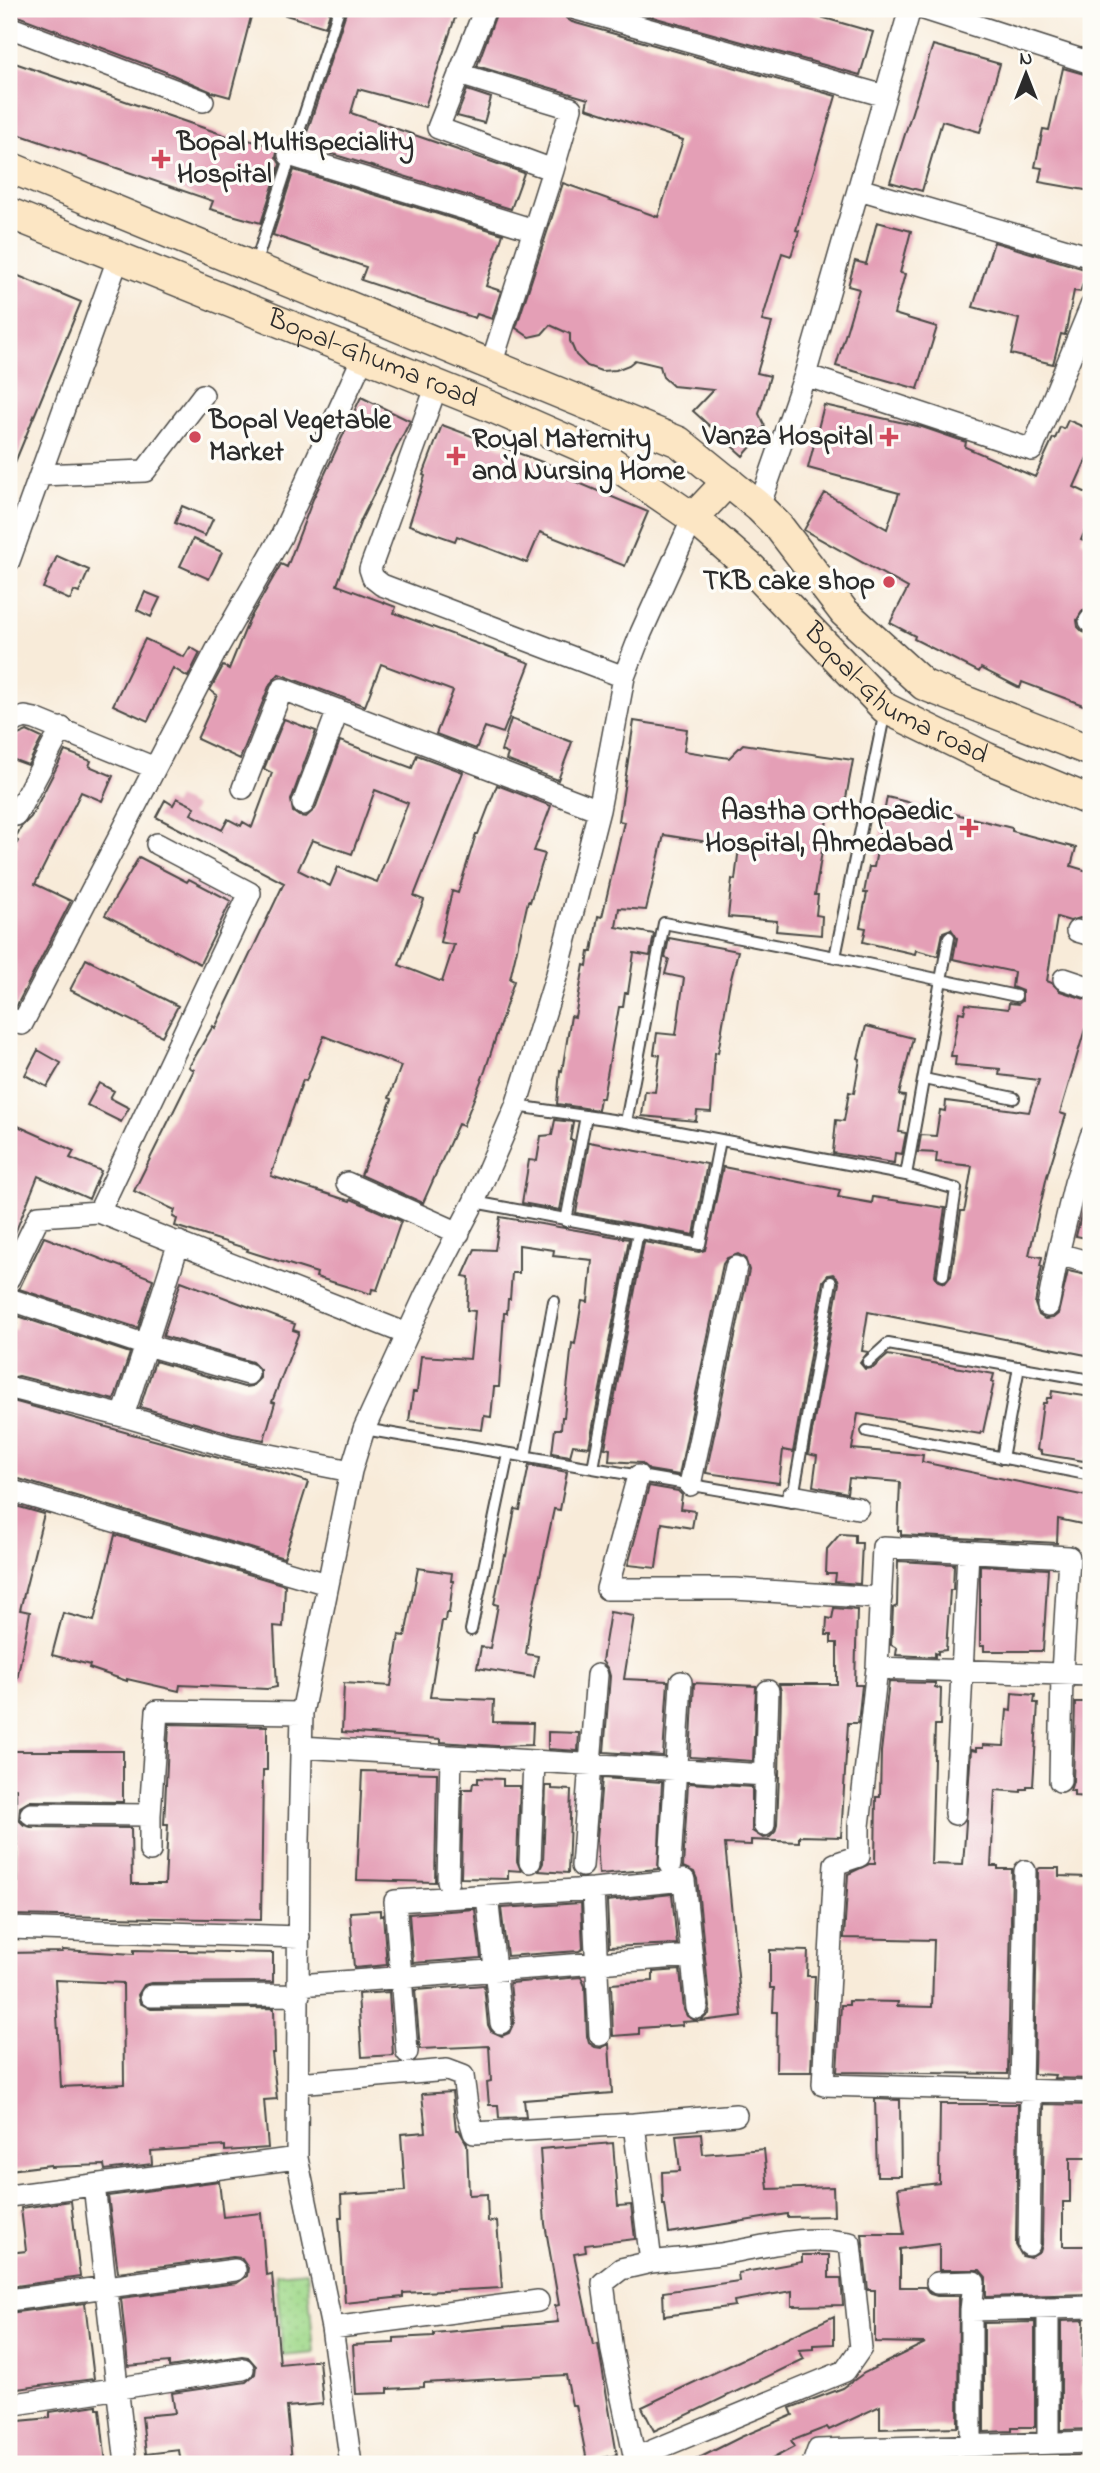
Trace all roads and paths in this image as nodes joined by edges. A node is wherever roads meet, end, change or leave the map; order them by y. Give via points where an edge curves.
1 (339, 9) edge
2 (485, 9) edge
3 (576, 9) edge
4 (910, 9) edge
5 (924, 9) edge
6 (9, 27) edge
7 (1091, 63) edge
8 (459, 74) junction
9 (885, 96) junction
10 (203, 100) dead end
11 (289, 155) junction
12 (9, 167) edge
13 (553, 170) junction
14 (859, 189) junction
15 (9, 213) edge
16 (534, 230) junction
17 (119, 256) junction
18 (1091, 257) edge
19 (254, 267) junction
20 (1091, 306) edge
21 (363, 357) junction
22 (491, 365) junction
23 (806, 375) junction
24 (437, 385) junction
25 (203, 395) dead end
26 (40, 475) junction
27 (728, 481) junction
28 (759, 507) junction
29 (693, 518) junction
30 (9, 561) edge
31 (624, 677) junction
32 (885, 708) junction
33 (338, 710) junction
34 (9, 726) edge
35 (62, 728) junction
36 (1091, 751) edge
37 (155, 768) junction
38 (243, 788) dead end
39 (1091, 801) edge
40 (303, 804) dead end
41 (598, 810) junction
42 (16, 815) dead end
43 (157, 844) dead end
44 (949, 937) dead end
45 (835, 957) junction
46 (1064, 979) dead end
47 (941, 980) junction
48 (1091, 988) edge
49 (1016, 996) dead end
50 (9, 1018) edge
51 (924, 1079) junction
52 (1014, 1098) dead end
53 (516, 1106) junction
54 (586, 1116) junction
55 (626, 1122) junction
56 (720, 1140) junction
57 (1089, 1147) edge
58 (906, 1175) junction
59 (347, 1183) dead end
60 (474, 1202) junction
61 (99, 1212) junction
62 (566, 1221) junction
63 (639, 1232) junction
64 (459, 1233) junction
65 (179, 1242) junction
66 (1058, 1254) junction
67 (1091, 1263) edge
68 (11, 1266) edge
69 (736, 1267) dead end
70 (943, 1275) dead end
71 (831, 1282) dead end
72 (9, 1298) edge
73 (554, 1301) dead end
74 (1048, 1306) dead end
75 (407, 1334) junction
76 (146, 1345) junction
77 (869, 1362) dead end
78 (1019, 1367) junction
79 (248, 1374) dead end
80 (1091, 1380) edge
81 (16, 1389) dead end
82 (123, 1416) junction
83 (364, 1429) junction
84 (867, 1431) dead end
85 (508, 1454) junction
86 (525, 1457) junction
87 (1002, 1458) junction
88 (593, 1468) junction
89 (351, 1471) junction
90 (1091, 1475) edge
91 (638, 1476) junction
92 (690, 1485) junction
93 (9, 1490) edge
94 (793, 1496) junction
95 (858, 1508) dead end
96 (968, 1552) junction
97 (327, 1584) junction
98 (881, 1598) junction
99 (471, 1630) dead end
100 (877, 1668) junction
101 (961, 1670) junction
102 (1062, 1672) junction
103 (597, 1675) dead end
104 (1091, 1675) edge
105 (681, 1682) dead end
106 (768, 1691) dead end
107 (302, 1713) junction
108 (301, 1747) junction
109 (451, 1756) junction
110 (534, 1761) junction
111 (590, 1765) junction
112 (676, 1769) junction
113 (765, 1775) junction
114 (1060, 1781) dead end
115 (31, 1814) dead end
116 (955, 1814) dead end
117 (150, 1815) junction
118 (764, 1825) dead end
119 (150, 1851) dead end
120 (530, 1862) dead end
121 (670, 1865) dead end
122 (582, 1866) dead end
123 (1025, 1871) dead end
124 (448, 1881) dead end
125 (593, 1889) junction
126 (487, 1896) junction
127 (9, 1928) edge
128 (299, 1937) junction
129 (692, 1956) junction
130 (597, 1963) junction
131 (496, 1970) junction
132 (402, 1978) junction
133 (299, 1990) junction
134 (151, 1996) dead end
135 (697, 2008) dead end
136 (501, 2023) dead end
137 (600, 2035) dead end
138 (407, 2052) dead end
139 (298, 2083) junction
140 (1026, 2091) junction
141 (1091, 2092) edge
142 (736, 2115) dead end
143 (634, 2124) junction
144 (297, 2158) junction
145 (94, 2185) junction
146 (9, 2196) edge
147 (1029, 2245) dead end
148 (650, 2262) junction
149 (235, 2270) dead end
150 (937, 2283) dead end
151 (106, 2287) junction
152 (9, 2300) edge
153 (538, 2301) dead end
154 (1091, 2307) edge
155 (1048, 2308) junction
156 (971, 2310) junction
157 (331, 2328) junction
158 (243, 2369) dead end
159 (117, 2389) junction
160 (9, 2405) edge
161 (1091, 2442) edge
162 (1048, 2443) junction
163 (971, 2445) junction
164 (636, 2461) edge
165 (126, 2464) edge
166 (351, 2464) edge
167 (813, 2464) edge

1 - 11 lane
2 - 8 street
3 - 9 street
4 - 9 street
5 - 7 street
6 - 10 street
8 - 13 street via 438,128
8 - 13 street via 571,108
9 - 14 street
11 - 16 street
11 - 19 lane
12 - 19 street
13 - 16 street
14 - 18 street
14 - 23 street
15 - 17 street, Bopal-Ghuma road
16 - 22 street
17 - 21 street, Bopal-Ghuma road
17 - 26 street
19 - 22 street
20 - 23 street via 1032,450
21 - 24 street, Bopal-Ghuma road
21 - 37 street via 281,537
22 - 27 street via 679,442
23 - 28 street
24 - 29 street, Bopal-Ghuma road via 601,455
24 - 31 street via 370,569 373,578
25 - 26 street via 145,471
26 - 30 street
27 - 28 street
27 - 29 street
28 - 36 street via 844,612 924,685
29 - 31 street
29 - 32 street, Bopal-Ghuma road via 751,568
31 - 41 street
32 - 39 street, Bopal-Ghuma road via 987,758
32 - 45 lane
33 - 38 street via 282,689
33 - 40 street
33 - 41 street
34 - 35 street via 25,717
35 - 37 street
35 - 42 street
37 - 50 street via 22,1024
41 - 53 street via 557,974
43 - 61 street via 250,893
44 - 47 lane
45 - 47 lane
45 - 55 lane via 664,923
46 - 48 street
47 - 49 lane
47 - 51 lane
51 - 52 lane
51 - 58 lane
53 - 54 lane
53 - 60 street
54 - 55 lane
54 - 62 lane
55 - 56 lane
56 - 58 lane
56 - 63 lane via 699,1244
57 - 66 street
58 - 70 lane via 956,1189
59 - 64 street
60 - 62 lane
60 - 64 street
61 - 65 street
61 - 68 street via 39,1216
62 - 63 lane
63 - 88 lane
64 - 75 street
65 - 75 street
65 - 76 street
66 - 67 street
66 - 74 street
69 - 92 street
71 - 94 lane
72 - 76 street
73 - 86 lane
75 - 83 street
76 - 79 street
76 - 82 street
77 - 78 lane via 888,1344
78 - 80 lane
78 - 87 lane
81 - 82 street
82 - 89 street via 230,1447
83 - 85 lane
83 - 89 street
84 - 87 lane
85 - 86 lane
85 - 99 lane
86 - 88 lane
87 - 90 lane
88 - 91 lane
89 - 97 street
91 - 92 lane
91 - 98 street via 607,1589 734,1589
92 - 94 lane via 792,1502
93 - 97 street
94 - 95 street
96 - 98 street via 883,1547
96 - 101 street
96 - 102 street via 1069,1557
97 - 107 street
98 - 100 street
100 - 101 street
100 - 140 street via 859,1856 835,1864 823,2085
101 - 102 street
101 - 116 street
102 - 104 street
102 - 114 street
103 - 111 street
105 - 112 street
106 - 113 street
107 - 108 street
107 - 117 street via 157,1712
108 - 109 street
108 - 128 street
109 - 110 street
109 - 124 street
110 - 111 street
110 - 120 street
111 - 112 street
111 - 122 street
112 - 113 street
112 - 121 street
113 - 118 street
115 - 117 street
117 - 119 street
123 - 140 street
125 - 126 street
125 - 129 street via 684,1880
125 - 130 street
126 - 131 street
126 - 132 street via 394,1901
127 - 128 street
128 - 133 street
129 - 130 street
129 - 135 street
130 - 131 street
130 - 137 street
131 - 132 street
131 - 136 street
132 - 133 street
132 - 138 street
133 - 134 street
133 - 139 street
139 - 143 street via 447,2070 463,2076 474,2133
139 - 144 street
140 - 141 street
140 - 147 street
142 - 143 street
143 - 148 street
144 - 145 street
144 - 157 street
145 - 146 street
145 - 151 street
148 - 164 street via 621,2269 603,2283 612,2351
148 - 164 street via 793,2240 850,2243 861,2348 845,2371
149 - 151 street
150 - 156 street via 974,2282
151 - 152 street
151 - 159 street
153 - 157 street
154 - 155 street
155 - 156 street
155 - 162 street
156 - 163 street
157 - 166 street
158 - 159 street
159 - 160 street
159 - 165 street
161 - 162 street
162 - 163 street
163 - 167 street via 818,2450

